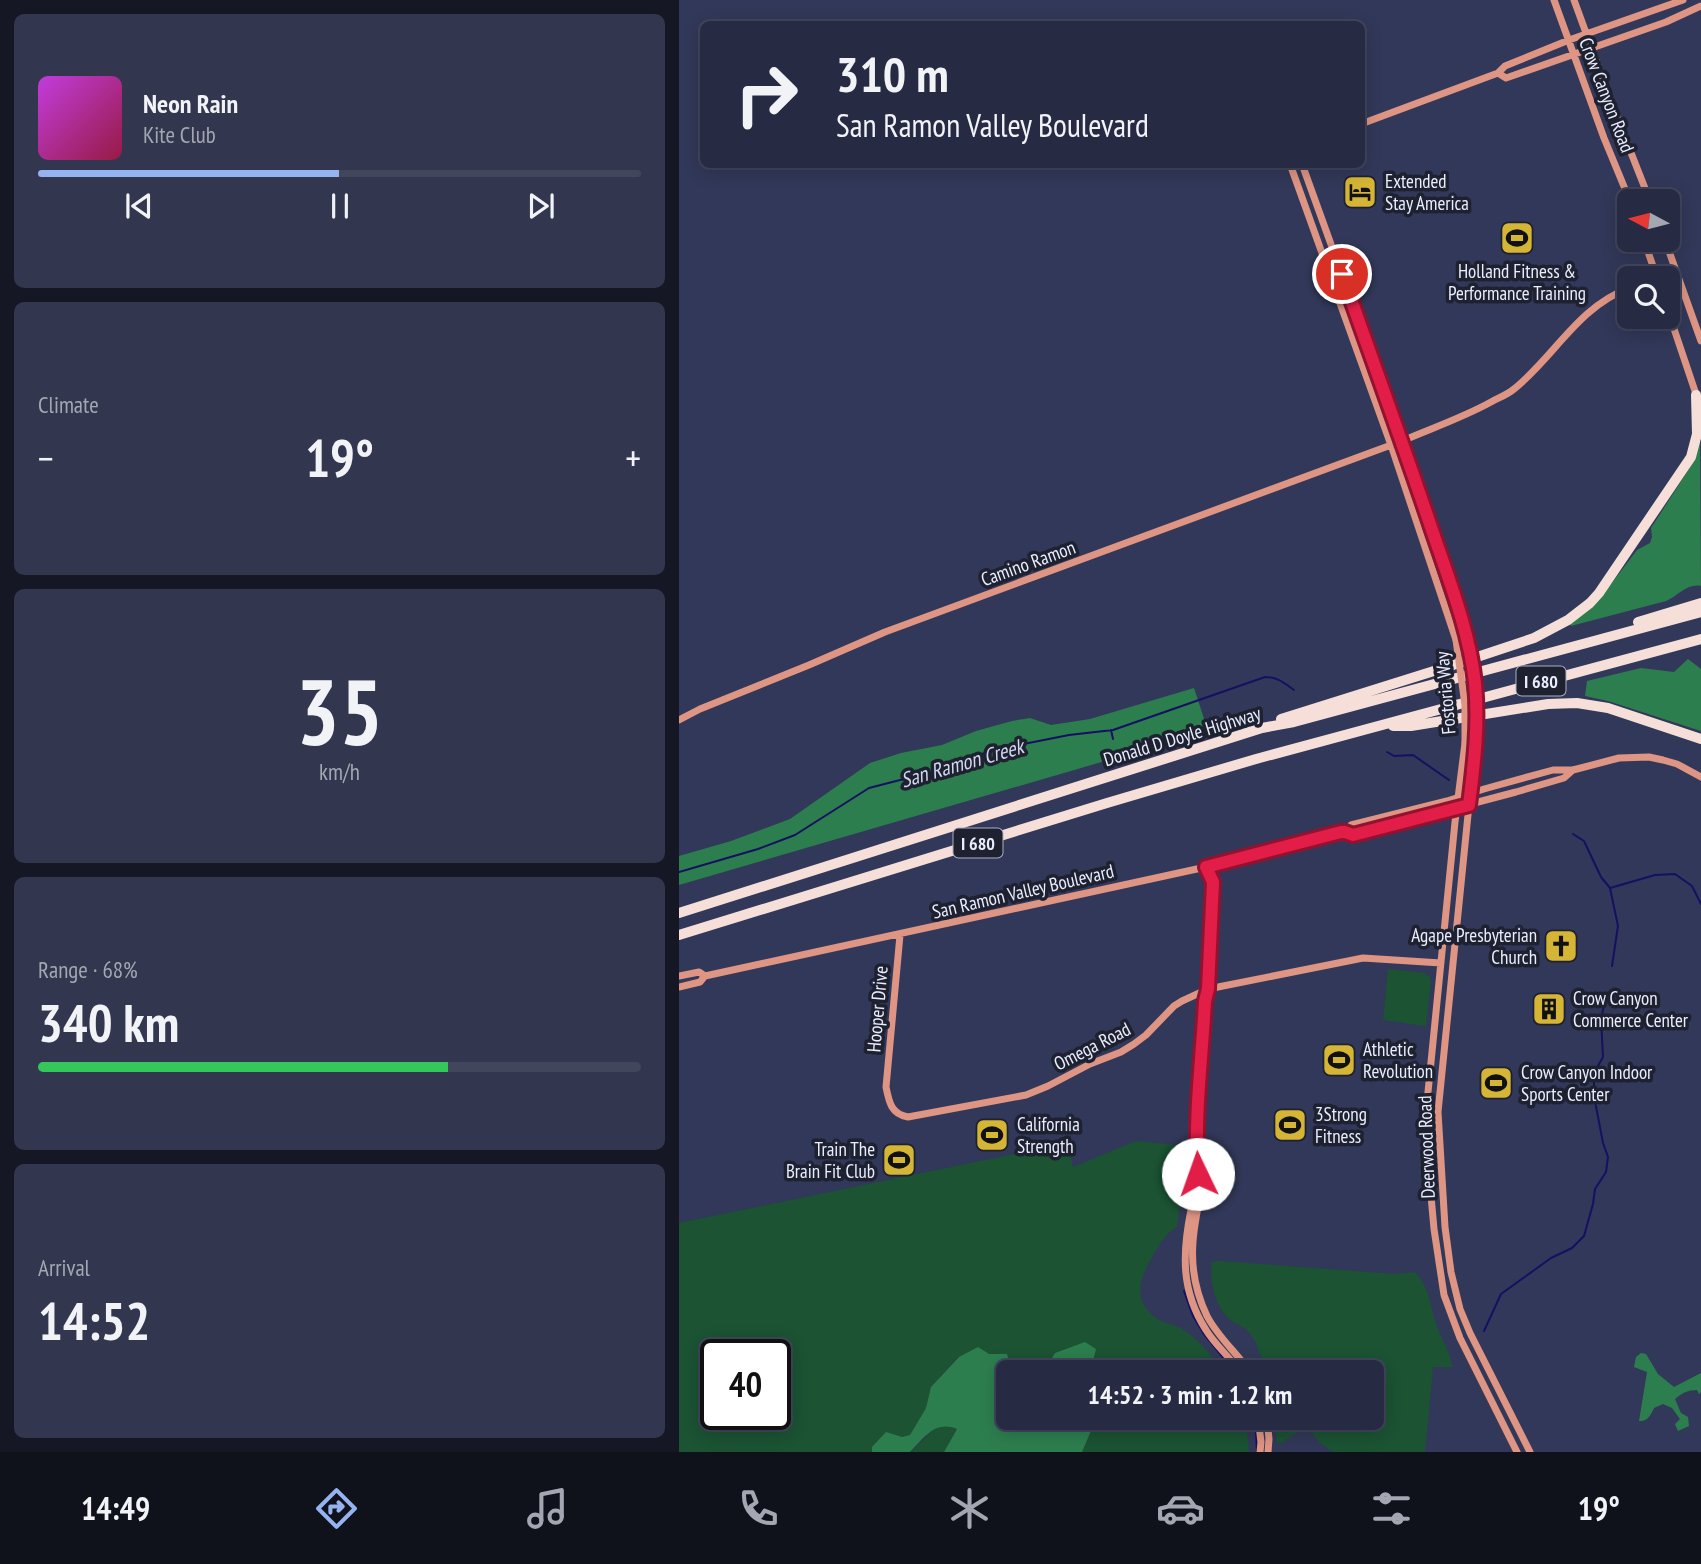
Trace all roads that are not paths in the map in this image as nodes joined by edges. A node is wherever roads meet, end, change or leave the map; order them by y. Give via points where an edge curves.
1 (1554, 0) edge
2 (1574, 0) edge
3 (1683, 0) edge
4 (1701, 6) edge
5 (1587, 34) junction
6 (1569, 40) junction
7 (1592, 48) junction
8 (1573, 53) junction
9 (1498, 73) junction
10 (1365, 123) edge
11 (1291, 168) edge
12 (1304, 168) edge
13 (1625, 189) edge
14 (1645, 189) edge
15 (1342, 274) junction
16 (1331, 279) junction
17 (1680, 279) edge
18 (1617, 293) edge
19 (1674, 329) edge
20 (1701, 341) edge
21 (1696, 395) junction
22 (1701, 408) edge
23 (1402, 441) junction
24 (1391, 445) junction
25 (1701, 603) edge
26 (1701, 612) edge
27 (1608, 637) junction
28 (1701, 639) edge
29 (679, 720) edge
30 (1382, 726) junction
31 (1262, 729) junction
32 (1701, 739) edge
33 (1477, 741) joint
34 (1465, 743) joint
35 (1553, 770) junction
36 (1573, 770) junction
37 (1701, 777) edge
38 (1527, 789) junction
39 (1471, 793) junction
40 (1458, 798) junction
41 (1469, 805) junction
42 (1457, 808) junction
43 (1345, 832) junction
44 (1206, 867) junction
45 (679, 912) edge
46 (679, 935) edge
47 (900, 935) junction
48 (1441, 963) junction
49 (679, 976) edge
50 (705, 976) junction
51 (679, 987) edge
52 (1208, 989) junction
53 (886, 1087) joint
54 (1198, 1174) junction
55 (1230, 1360) edge
56 (1240, 1360) edge
57 (1259, 1430) edge
58 (1268, 1430) edge
59 (1260, 1452) edge
60 (1269, 1452) edge
61 (1517, 1452) edge
62 (1530, 1452) edge

1 - 6 street, Crow Canyon Road
2 - 5 street, Crow Canyon Road
3 - 5 street
4 - 7 street
5 - 6 street
5 - 7 street, Crow Canyon Road
6 - 8 street, Crow Canyon Road
6 - 9 street
7 - 8 street
7 - 14 street, Crow Canyon Road
8 - 9 street via 1506,78
8 - 13 street, Crow Canyon Road
9 - 10 street
11 - 16 street, Fostoria Way
12 - 15 street, Fostoria Way
15 - 16 street
15 - 23 street, Fostoria Way
16 - 24 street, Fostoria Way
17 - 20 street
18 - 23 street, Camino Ramon via 1575,324 1511,391
19 - 21 street
21 - 22 street
21 - 31 highway via 1697,434 1691,457 1599,593 1579,612 1534,638 1280,719
23 - 24 street, Camino Ramon
23 - 33 street, Fostoria Way, bridge via 1467,636 1475,683
24 - 29 street, Camino Ramon via 885,632
24 - 34 street, Fostoria Way, bridge via 1455,640 1465,705
25 - 27 highway via 1630,624
26 - 27 highway, Donald D Doyle Highway / I 680
27 - 31 highway, Donald D Doyle Highway / I 680
28 - 30 highway, I 680
30 - 32 highway via 1577,703 1608,708
30 - 46 highway, I 680 via 1107,803
31 - 45 highway, Donald D Doyle Highway / I 680
33 - 39 street, Deerwood Road
34 - 40 street, Deerwood Road
35 - 36 street, San Ramon Valley Boulevard
35 - 38 street via 1552,777
35 - 39 street, San Ramon Valley Boulevard
36 - 37 street, San Ramon Valley Boulevard via 1619,758 1649,757 1677,764
36 - 38 street, San Ramon Valley Boulevard via 1564,778
38 - 41 street, San Ramon Valley Boulevard
39 - 40 street, San Ramon Valley Boulevard
39 - 41 street, Deerwood Road
40 - 42 street, Deerwood Road
40 - 43 street, San Ramon Valley Boulevard via 1351,825
41 - 42 street, San Ramon Valley Boulevard
41 - 62 street, Deerwood Road via 1438,1112 1447,1242 1460,1309
42 - 43 street, San Ramon Valley Boulevard via 1353,835
42 - 48 street, Deerwood Road
43 - 44 street, San Ramon Valley Boulevard
44 - 47 street, San Ramon Valley Boulevard
44 - 52 street via 1213,882
47 - 50 street, San Ramon Valley Boulevard
47 - 53 street, Hooper Drive
48 - 52 street, Omega Road via 1363,958
48 - 61 street, Deerwood Road via 1426,1112 1444,1295 1460,1338
49 - 50 street, San Ramon Valley Boulevard via 699,972
50 - 51 street, San Ramon Valley Boulevard via 700,982
52 - 53 street, Omega Road via 1174,1006 1135,1044 1026,1095 908,1117 892,1110
52 - 54 street via 1198,1107
54 - 55 street via 1185,1245 1185,1273 1192,1304 1206,1331
54 - 56 street via 1200,1195 1193,1243 1197,1287 1215,1329
57 - 59 street
58 - 60 street

